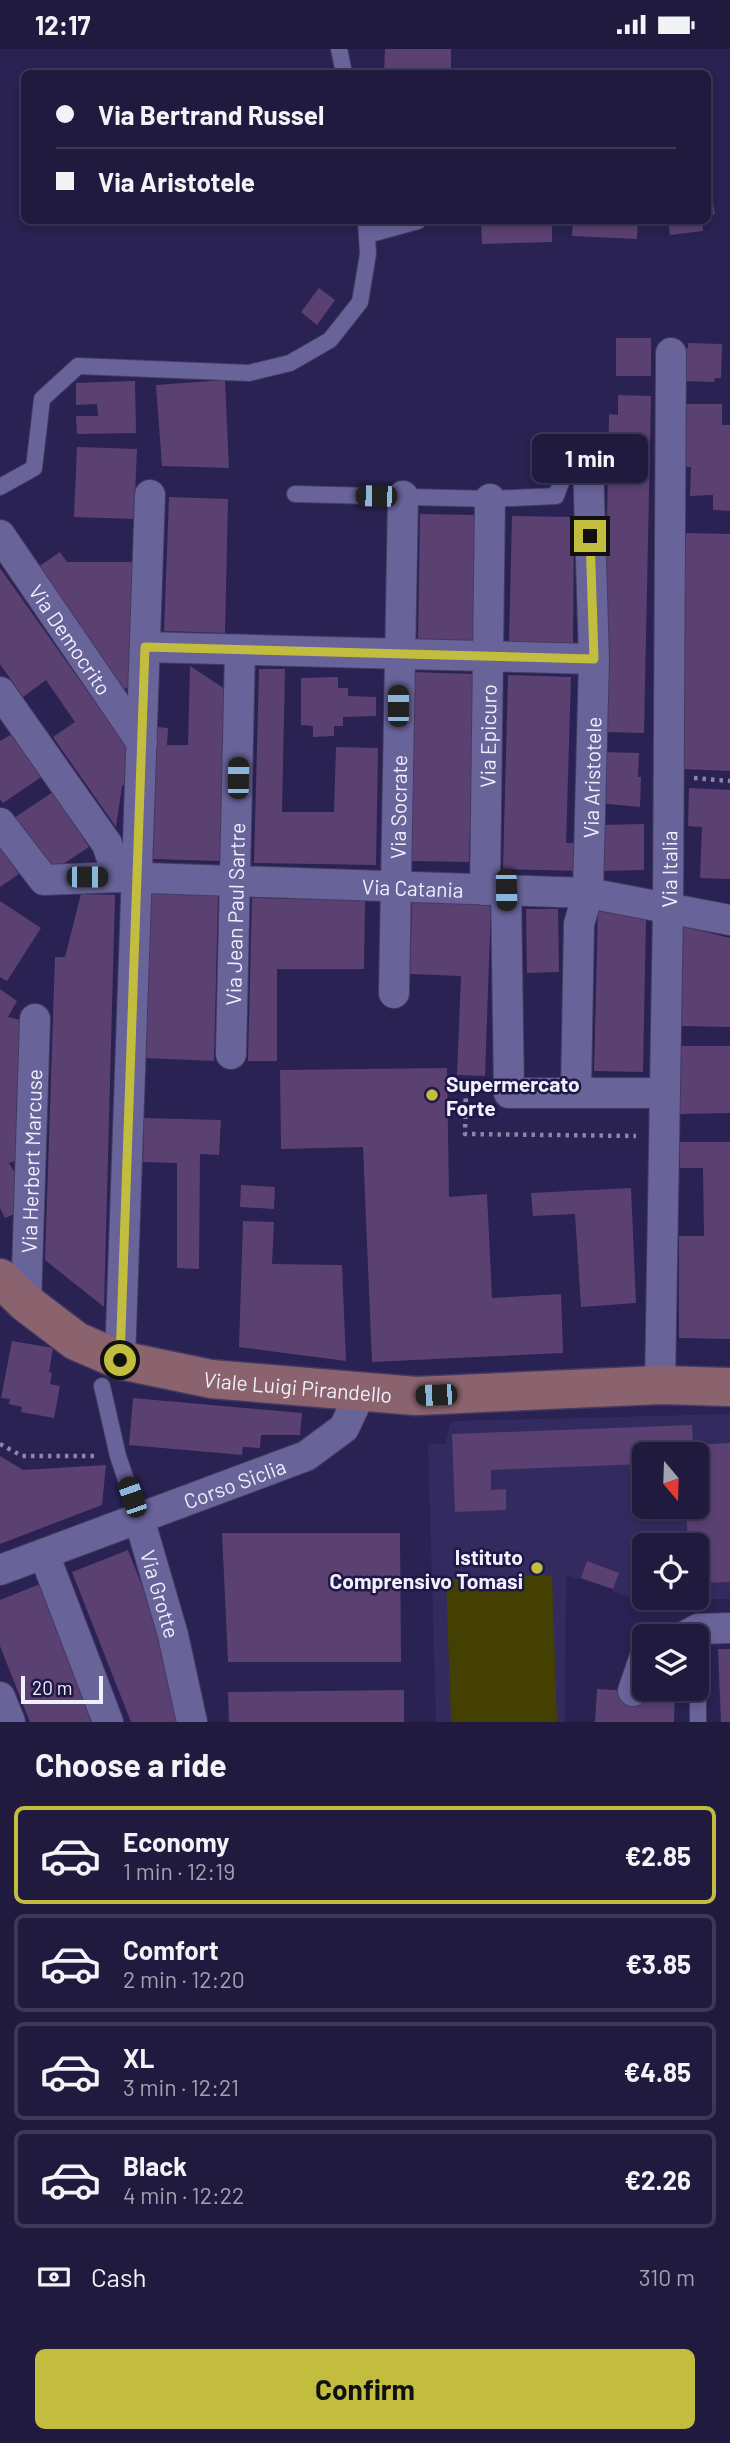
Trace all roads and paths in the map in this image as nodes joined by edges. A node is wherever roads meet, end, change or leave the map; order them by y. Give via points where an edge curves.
1 (339, 49) edge
2 (343, 70) edge
3 (392, 224) edge
4 (366, 227) edge
5 (671, 353) dead end
6 (588, 462) joint
7 (0, 487) edge
8 (295, 494) dead end
9 (150, 495) dead end
10 (402, 496) junction
11 (490, 499) junction
12 (0, 535) edge
13 (145, 647) junction
14 (240, 650) junction
15 (398, 654) junction
16 (488, 657) junction
17 (594, 659) junction
18 (0, 691) edge
19 (142, 743) junction
20 (0, 823) edge
21 (127, 877) junction
22 (237, 881) junction
23 (398, 887) junction
24 (496, 890) junction
25 (589, 893) junction
26 (668, 909) junction
27 (730, 920) edge
28 (394, 993) dead end
29 (35, 1019) dead end
30 (231, 1054) dead end
31 (576, 1091) junction
32 (665, 1093) junction
33 (465, 1108) dead end
34 (664, 1137) junction
35 (13, 1291) edge
36 (111, 1373) junction
37 (660, 1385) junction
38 (730, 1387) edge
39 (362, 1390) junction
40 (0, 1444) edge
41 (118, 1456) junction
42 (139, 1518) junction
43 (44, 1554) junction
44 (0, 1570) edge
45 (730, 1628) edge
46 (709, 1636) edge
47 (0, 1697) edge
48 (698, 1701) edge
49 (10, 1722) edge
50 (108, 1722) edge
51 (192, 1722) edge
52 (698, 1722) edge

1 - 2 lane
3 - 4 lane
4 - 7 lane via 368,254 360,302 330,340 290,363 249,373 78,366 42,399 34,468
5 - 26 street, Via Italia
6 - 11 lane via 569,461 556,496
6 - 17 street, Via Aristotele
8 - 10 lane
9 - 13 street
10 - 11 lane
10 - 15 street, Via Socrate
11 - 16 street, Via Epicuro
12 - 19 street, Via Democrito
13 - 14 street
13 - 19 street
14 - 15 street
14 - 22 street, Via Jean Paul Sartre
15 - 16 street
15 - 23 street, Via Socrate
16 - 17 street
16 - 24 street, Via Epicuro
17 - 25 street, Via Aristotele
18 - 21 street
19 - 21 street
20 - 21 street, Via Catania via 44,880
21 - 22 street, Via Catania
21 - 36 street
22 - 23 street, Via Catania
22 - 30 street, Via Jean Paul Sartre
23 - 24 street, Via Catania
23 - 28 street, Via Socrate
24 - 25 street, Via Catania
24 - 31 street, Via Epicuro via 509,1093
25 - 26 street, Via Catania
25 - 31 street, Via Aristotele via 579,924
26 - 27 street, Via Catania
26 - 32 street, Via Italia
29 - 35 street, Via Herbert Marcuse
31 - 32 street
32 - 34 street, Via Italia
33 - 34 path via 465,1134
34 - 37 street, Via Italia
35 - 36 main road, Viale Luigi Pirandello
36 - 39 main road, Viale Luigi Pirandello
36 - 41 lane, Via Grotte
37 - 38 main road, Viale Luigi Pirandello
37 - 39 main road, Viale Luigi Pirandello via 416,1396
39 - 42 street, Corso Siclia via 344,1428 306,1456
40 - 41 path via 22,1456
41 - 42 lane, Via Grotte
42 - 43 street, Corso Siclia
42 - 51 street, Via Grotte
43 - 44 street, Corso Siclia
43 - 50 street
45 - 46 street
47 - 49 street
48 - 52 lane

